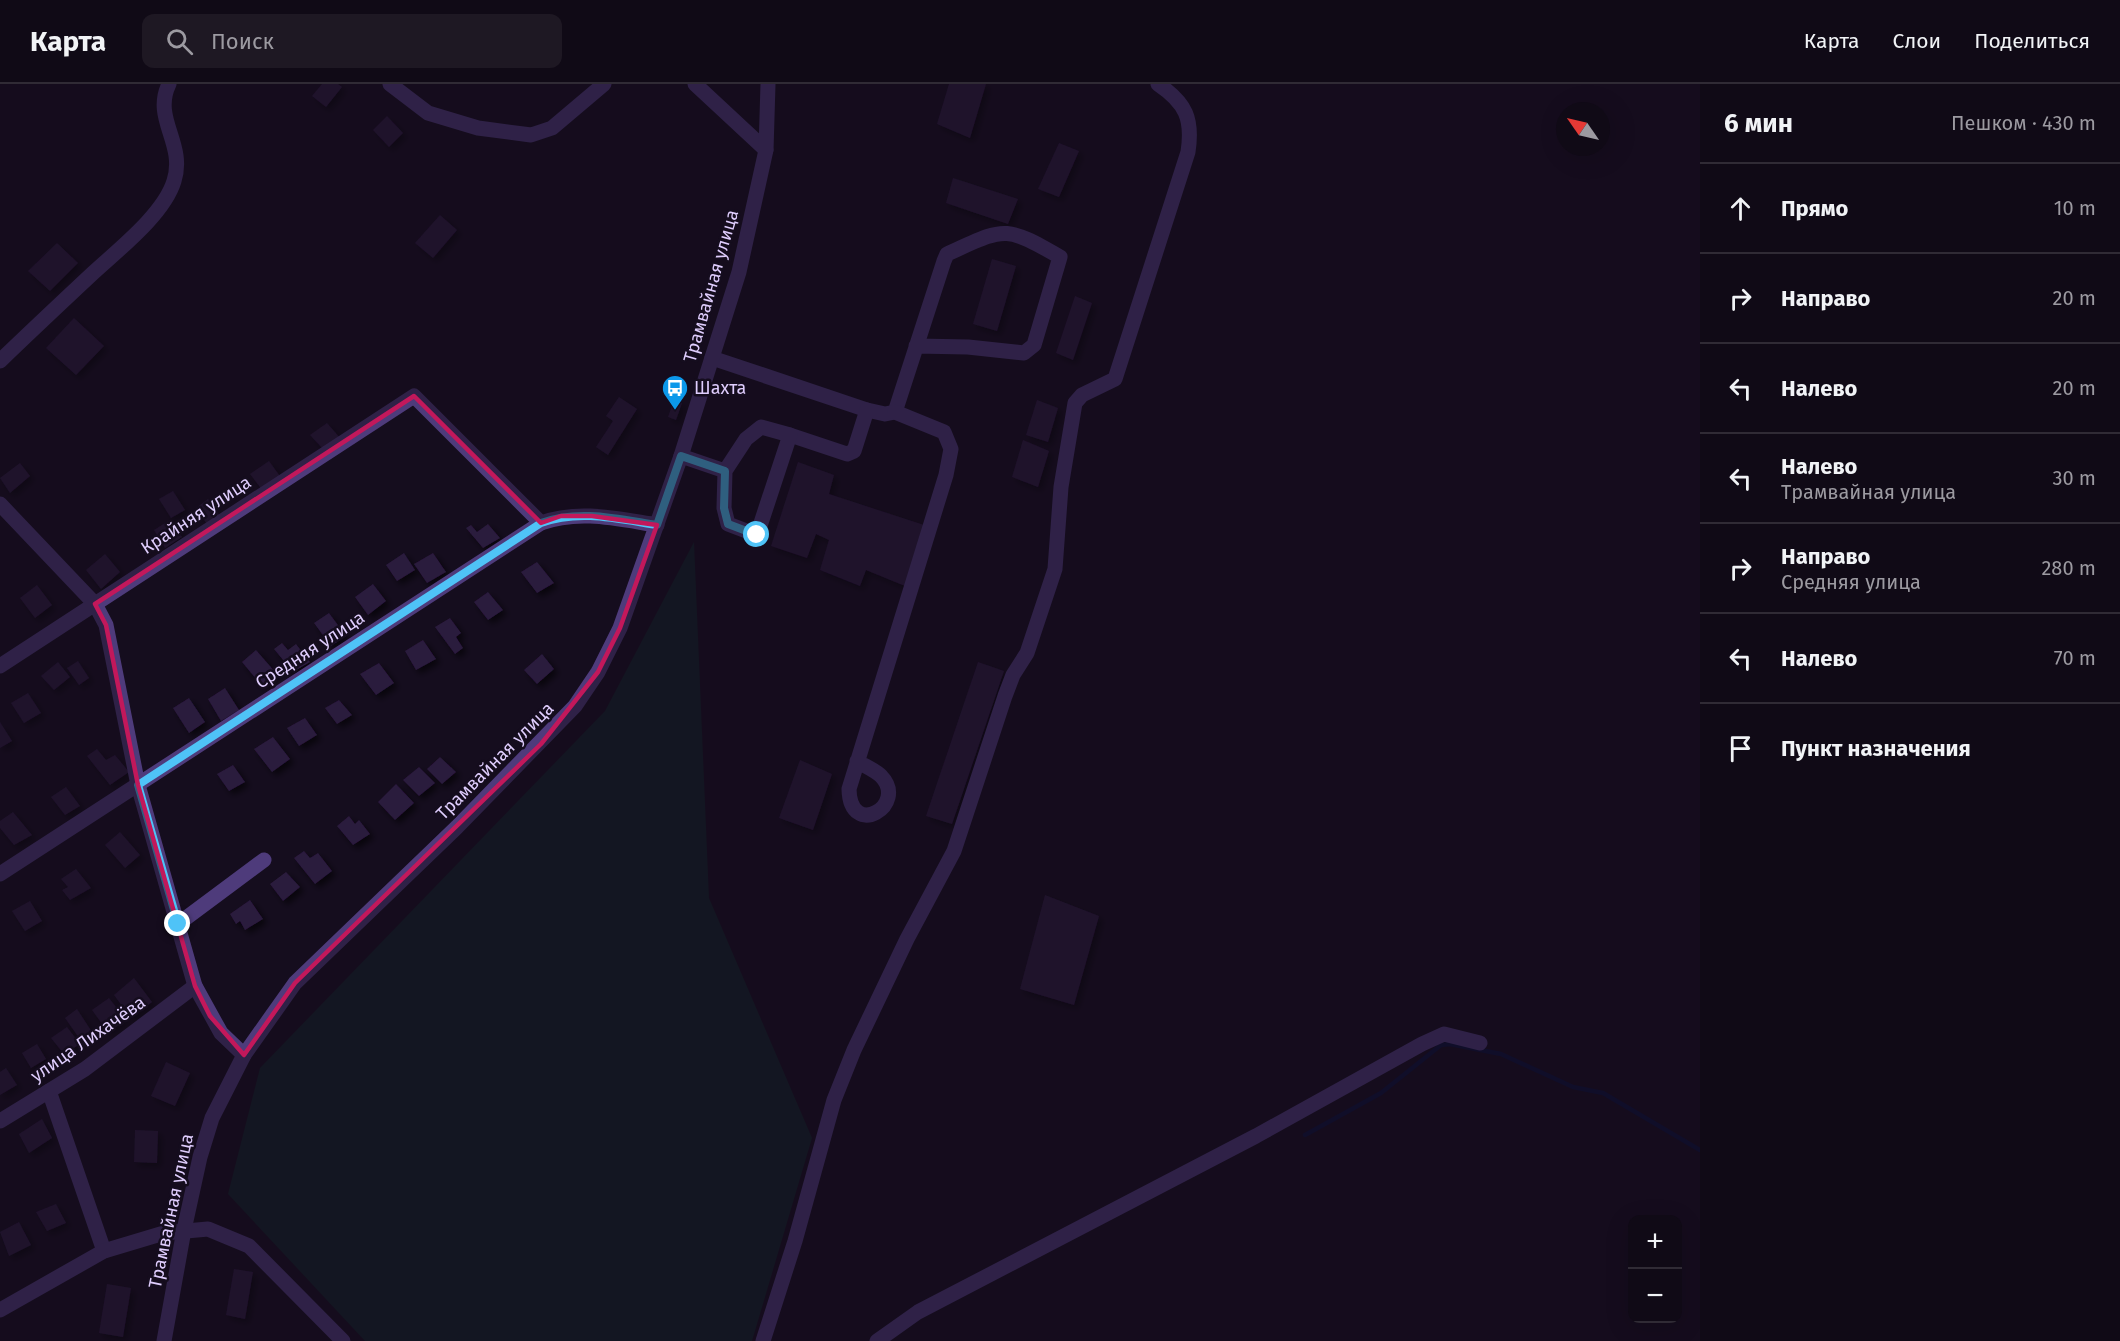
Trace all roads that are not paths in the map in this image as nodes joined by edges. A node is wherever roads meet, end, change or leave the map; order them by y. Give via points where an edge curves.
1 (169, 84) edge
2 (390, 84) edge
3 (604, 84) edge
4 (695, 84) edge
5 (768, 84) edge
6 (1158, 84) edge
7 (766, 150) junction
8 (916, 346) junction
9 (712, 358) junction
10 (0, 361) edge
11 (867, 410) junction
12 (895, 412) junction
13 (790, 435) junction
14 (681, 456) junction
15 (725, 471) junction
16 (0, 504) edge
17 (541, 523) junction
18 (657, 525) junction
19 (95, 604) junction
20 (0, 666) edge
21 (857, 761) dead end
22 (138, 785) junction
23 (264, 860) dead end
24 (0, 874) edge
25 (178, 924) junction
26 (195, 986) junction
27 (1480, 1043) dead end
28 (244, 1055) junction
29 (49, 1091) junction
30 (0, 1121) edge
31 (184, 1230) junction
32 (104, 1251) junction
33 (0, 1310) edge
34 (165, 1341) edge
35 (343, 1341) edge
36 (763, 1341) edge
37 (877, 1341) edge

1 - 10 street via 163,111 178,156 174,181 165,201
2 - 3 street via 428,113 478,128 531,135 552,128
4 - 7 street
5 - 7 street, Трамвайная улица
6 - 36 street via 1176,97 1186,113 1191,131 1188,152 1115,379 1082,395 1075,404 1061,487 1055,569 1027,653 1005,696 954,851 907,939 838,1090
7 - 9 street, Трамвайная улица via 739,272
8 - 8 street via 947,254 998,232 1028,238 1060,257 1034,345 1024,353
8 - 12 street
9 - 11 street
9 - 14 street, Трамвайная улица
11 - 12 street
11 - 13 street via 854,451 847,454
12 - 21 street via 944,432 951,449 943,486
13 - 15 street via 761,427 746,439
13 - 15 street via 757,535 728,524 724,508
14 - 15 street
14 - 18 street, Трамвайная улица
16 - 19 street
17 - 18 street, Средняя улица via 561,516 592,516
17 - 19 street, Крайняя улица via 414,396
17 - 22 street, Средняя улица
18 - 28 street, Трамвайная улица via 621,628 575,706 474,811 296,983
19 - 20 street, Крайняя улица
19 - 22 street via 106,625
22 - 24 street, Средняя улица
22 - 25 street
23 - 25 street
25 - 26 street
26 - 28 street via 216,1024
26 - 29 street, улица Лихачёва via 85,1069
27 - 37 street via 1444,1034 1422,1044 1267,1131 918,1312
28 - 31 street, Трамвайная улица via 212,1118
29 - 30 street, улица Лихачёва
29 - 32 street
31 - 32 street
31 - 34 street, Трамвайная улица
31 - 35 street via 208,1229 249,1246
32 - 33 street

